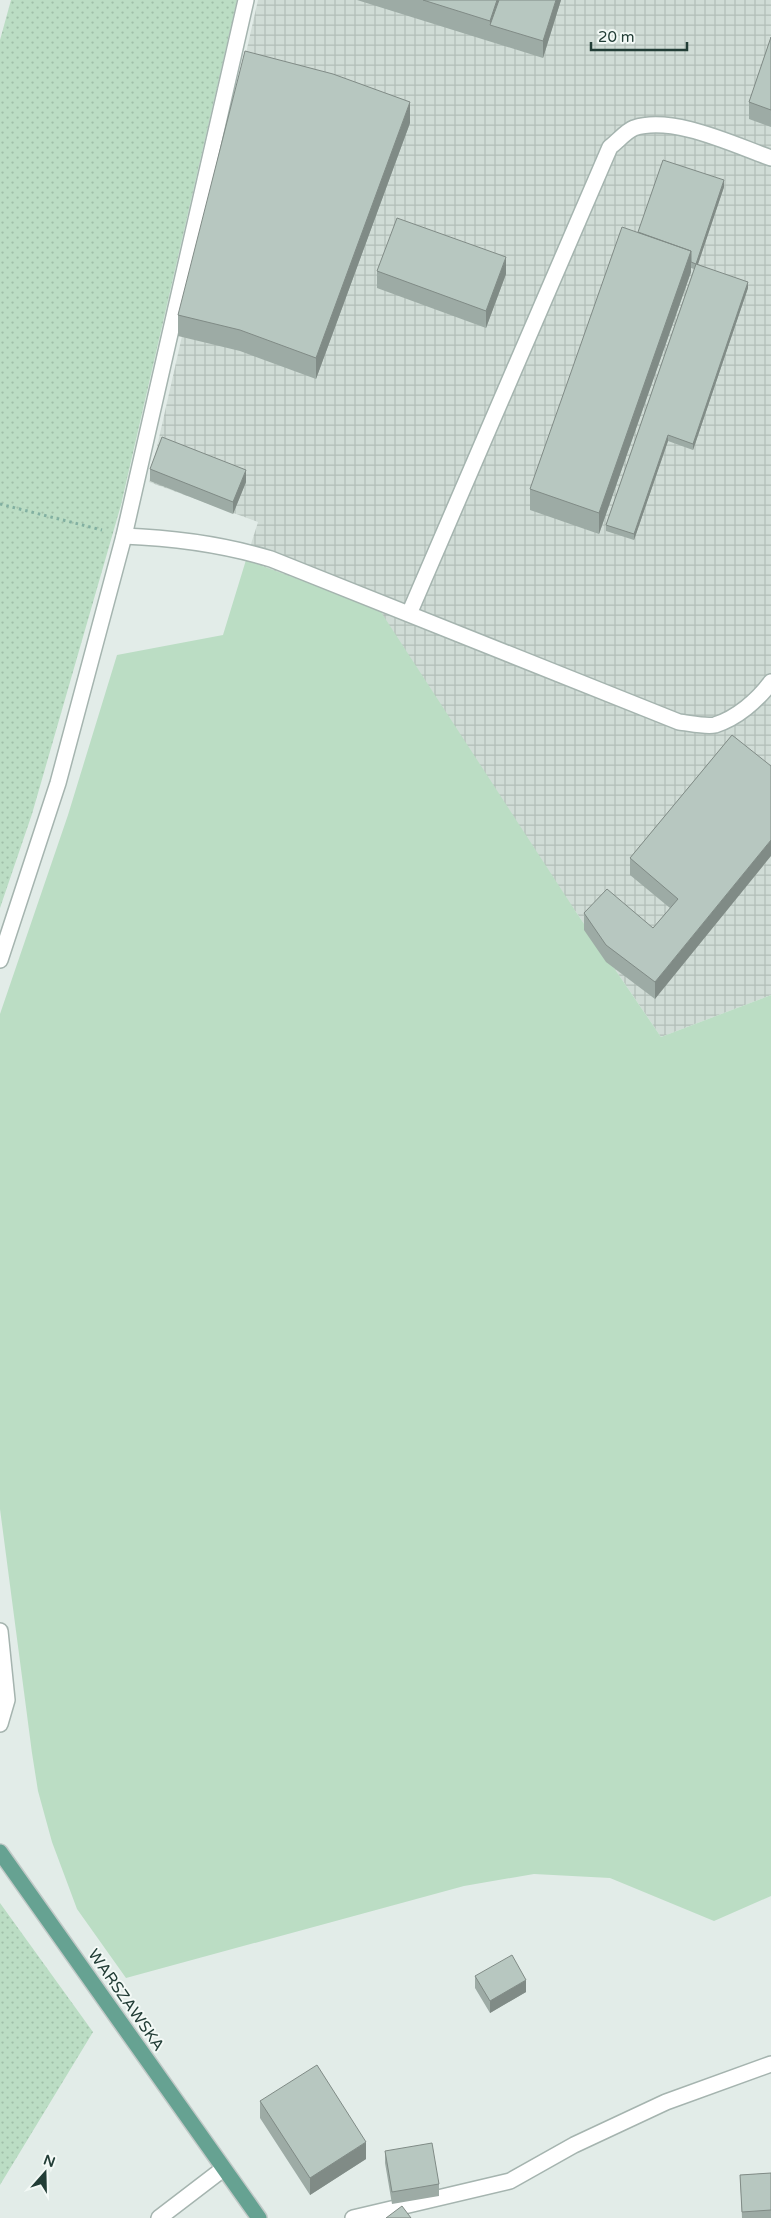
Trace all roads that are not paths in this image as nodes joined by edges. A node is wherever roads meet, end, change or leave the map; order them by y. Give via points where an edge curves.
1 (246, 0) edge
2 (771, 158) edge
3 (124, 536) junction
4 (409, 614) junction
5 (771, 682) edge
6 (0, 960) edge
7 (0, 1631) edge
8 (0, 1724) edge
9 (0, 1852) edge
10 (771, 2064) edge
11 (223, 2169) junction
12 (159, 2218) edge
13 (259, 2218) edge
14 (354, 2218) edge

1 - 3 street
2 - 4 street via 695,131 658,124 632,128 610,148
3 - 4 street via 212,543 241,550
3 - 6 street via 58,783
4 - 5 street via 679,722 714,725 740,712 762,695
7 - 8 street via 7,1700
9 - 11 main road, WARSZAWSKA
10 - 14 street via 666,2102 574,2145 510,2181
11 - 12 street
11 - 13 main road, WARSZAWSKA

